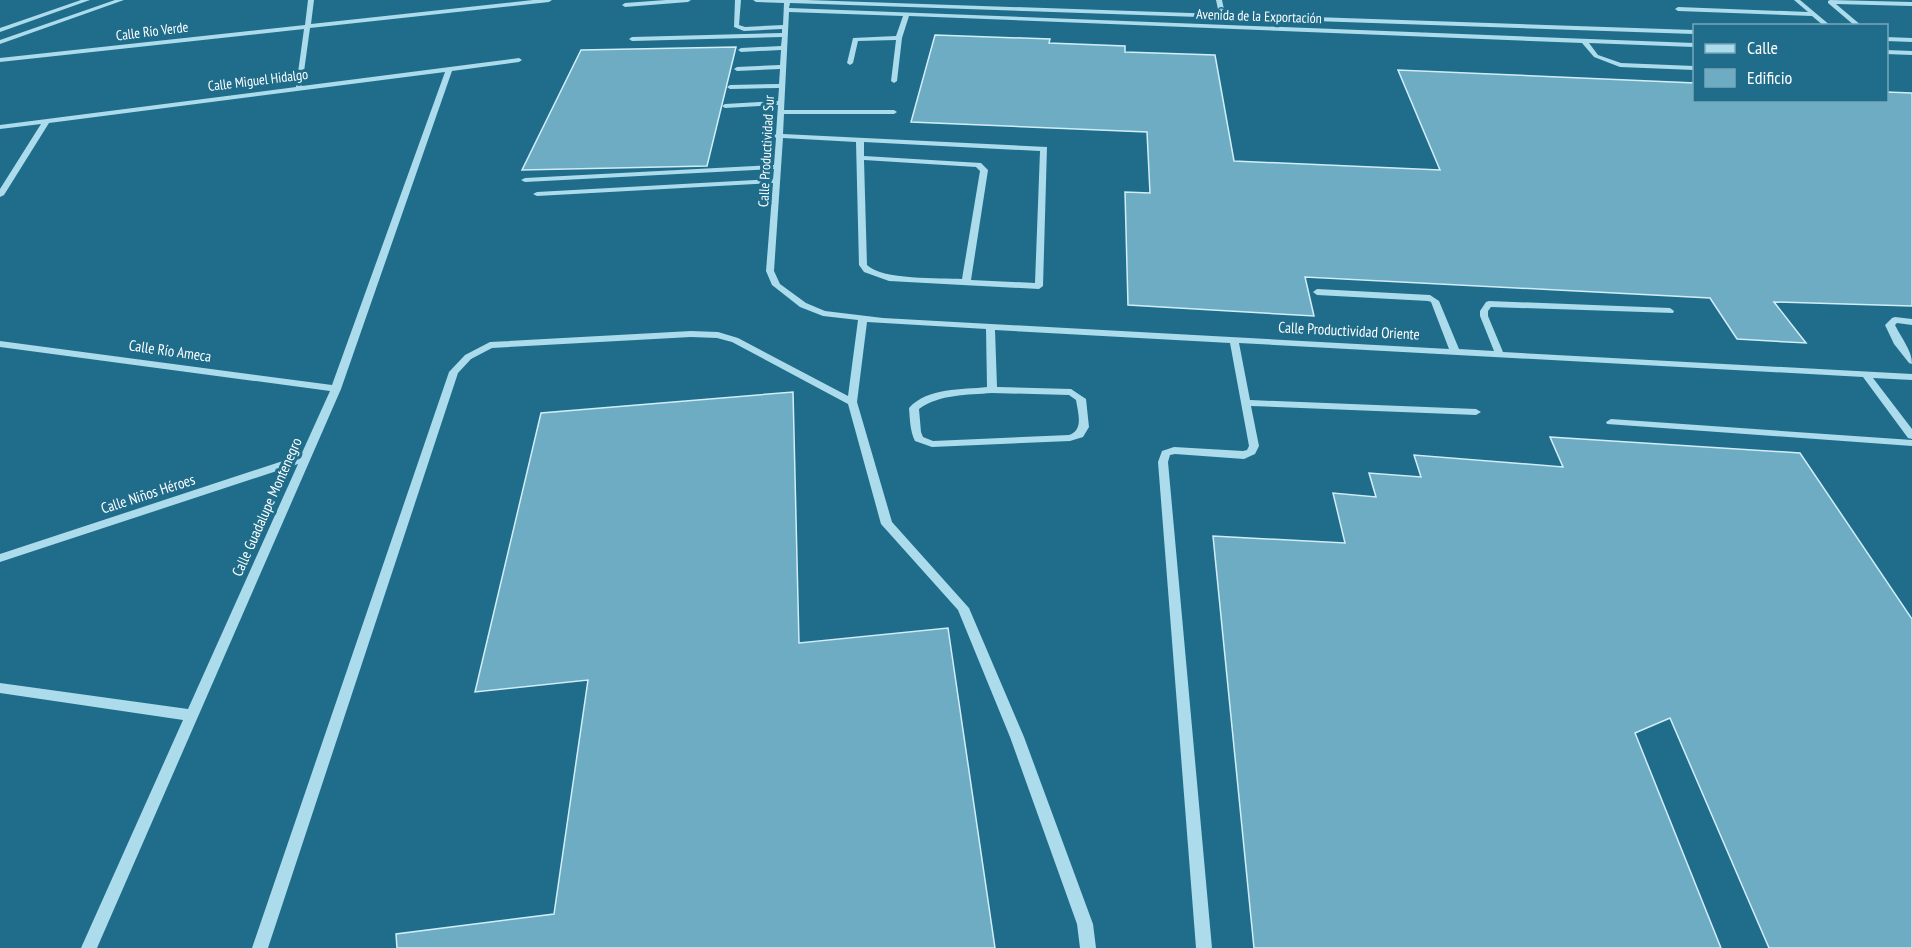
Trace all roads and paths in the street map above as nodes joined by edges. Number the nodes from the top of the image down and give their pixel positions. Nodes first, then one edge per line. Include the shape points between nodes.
1 (87, 0) edge
2 (121, 0) edge
3 (311, 0) edge
4 (549, 0) edge
5 (688, 0) edge
6 (738, 0) edge
7 (756, 0) edge
8 (787, 0) edge
9 (1219, 0) edge
10 (1797, 0) edge
11 (1829, 1) edge
12 (1912, 4) edge
13 (625, 5) dead end
14 (1678, 9) dead end
15 (786, 10) junction
16 (1815, 14) junction
17 (906, 15) junction
18 (1222, 15) junction
19 (1346, 19) junction
20 (1826, 24) edge
21 (1857, 24) edge
22 (308, 25) junction
23 (0, 30) edge
24 (785, 31) junction
25 (1352, 32) junction
26 (1693, 32) edge
27 (899, 38) junction
28 (632, 39) dead end
29 (1888, 39) edge
30 (1583, 40) junction
31 (1912, 40) edge
32 (0, 42) edge
33 (1693, 45) edge
34 (784, 48) junction
35 (741, 50) dead end
36 (1890, 52) edge
37 (1912, 53) edge
38 (0, 60) edge
39 (519, 60) dead end
40 (850, 63) dead end
41 (783, 67) junction
42 (1693, 68) edge
43 (449, 69) junction
44 (736, 69) dead end
45 (894, 81) dead end
46 (782, 86) junction
47 (298, 87) junction
48 (730, 87) dead end
49 (780, 103) junction
50 (725, 106) dead end
51 (780, 112) junction
52 (894, 112) dead end
53 (47, 120) junction
54 (0, 127) edge
55 (778, 136) junction
56 (860, 140) junction
57 (861, 158) junction
58 (778, 167) junction
59 (525, 180) dead end
60 (777, 180) junction
61 (537, 194) dead end
62 (0, 195) edge
63 (966, 282) junction
64 (1317, 292) dead end
65 (789, 297) joint
66 (1670, 311) dead end
67 (863, 318) junction
68 (1912, 322) edge
69 (990, 327) junction
70 (1234, 340) junction
71 (0, 344) edge
72 (1455, 352) junction
73 (1500, 355) junction
74 (1912, 361) edge
75 (1865, 374) junction
76 (1912, 377) edge
77 (336, 388) junction
78 (992, 390) junction
79 (852, 402) junction
80 (1246, 403) junction
81 (1476, 412) dead end
82 (1611, 422) dead end
83 (1912, 436) edge
84 (1912, 443) edge
85 (305, 458) junction
86 (0, 558) edge
87 (0, 688) edge
88 (190, 715) junction
89 (89, 948) edge
90 (260, 948) edge
91 (1088, 948) edge
92 (1204, 948) edge

1 - 23 street
2 - 32 street
3 - 22 street
4 - 22 street, Calle Río Verde
5 - 13 street
6 - 24 street via 736,26
7 - 8 street, Avenida de la Exportación
8 - 15 street, Calle Productividad Sur
8 - 18 street, Avenida de la Exportación
9 - 18 street
10 - 16 street
11 - 12 street
11 - 21 street
14 - 16 street
15 - 17 street, Avenida de la Exportación
15 - 24 street, Calle Productividad Sur
16 - 20 street
17 - 25 street, Avenida de la Exportación
17 - 27 street
18 - 19 street, Avenida de la Exportación
19 - 25 street
19 - 26 street, Avenida de la Exportación
22 - 38 street, Calle Río Verde
22 - 47 street
24 - 28 street
24 - 34 street, Calle Productividad Sur
25 - 30 street, Avenida de la Exportación
27 - 40 street via 855,39
27 - 45 street
29 - 31 street
30 - 33 street, Avenida de la Exportación
30 - 42 street via 1596,56 1620,65
34 - 35 street
34 - 41 street, Calle Productividad Sur
36 - 37 street
39 - 43 street, Calle Miguel Hidalgo
41 - 44 street
41 - 46 street, Calle Productividad Sur
43 - 47 street, Calle Miguel Hidalgo
43 - 77 street, Calle Guadalupe Montenegro
46 - 48 street
46 - 49 street, Calle Productividad Sur
47 - 53 street, Calle Miguel Hidalgo
49 - 50 street
49 - 51 street, Calle Productividad Sur
51 - 52 street
51 - 55 street, Calle Productividad Sur
53 - 54 street, Calle Miguel Hidalgo
53 - 62 street
55 - 56 street
55 - 58 street, Calle Productividad Sur
56 - 57 street
56 - 63 street via 1044,149 1039,286
57 - 63 street via 863,266 889,278
57 - 63 street via 983,167
58 - 59 street
58 - 60 street, Calle Productividad Sur
60 - 61 street
60 - 65 street, Calle Productividad Sur via 770,271 776,285
64 - 72 street via 1430,298 1435,301
65 - 67 street, Calle Productividad Oriente via 822,313
66 - 73 street via 1489,304 1484,316
67 - 69 street, Calle Productividad Oriente
67 - 79 street
68 - 74 street via 1895,320 1890,325
69 - 70 street, Calle Productividad Oriente
69 - 78 street
70 - 72 street, Calle Productividad Oriente
70 - 80 street
71 - 77 street, Calle Río Ameca
72 - 73 street, Calle Productividad Oriente
73 - 75 street, Calle Productividad Oriente
75 - 76 street, Calle Productividad Oriente
75 - 83 street
77 - 85 street, Calle Guadalupe Montenegro
78 - 78 street via 1071,392 1081,399 1084,427 1079,435 1070,438 932,444 919,439 914,408 923,400
79 - 90 street via 735,340 718,335 490,345 468,357 454,372
79 - 91 street via 887,524 963,608 1017,736 1085,924
80 - 81 street
80 - 92 street via 1254,446 1251,452 1244,455 1174,450 1167,453 1163,462
82 - 84 street
85 - 86 street, Calle Niños Héroes
85 - 88 street, Calle Guadalupe Montenegro
87 - 88 street
88 - 89 street, Calle Guadalupe Montenegro

